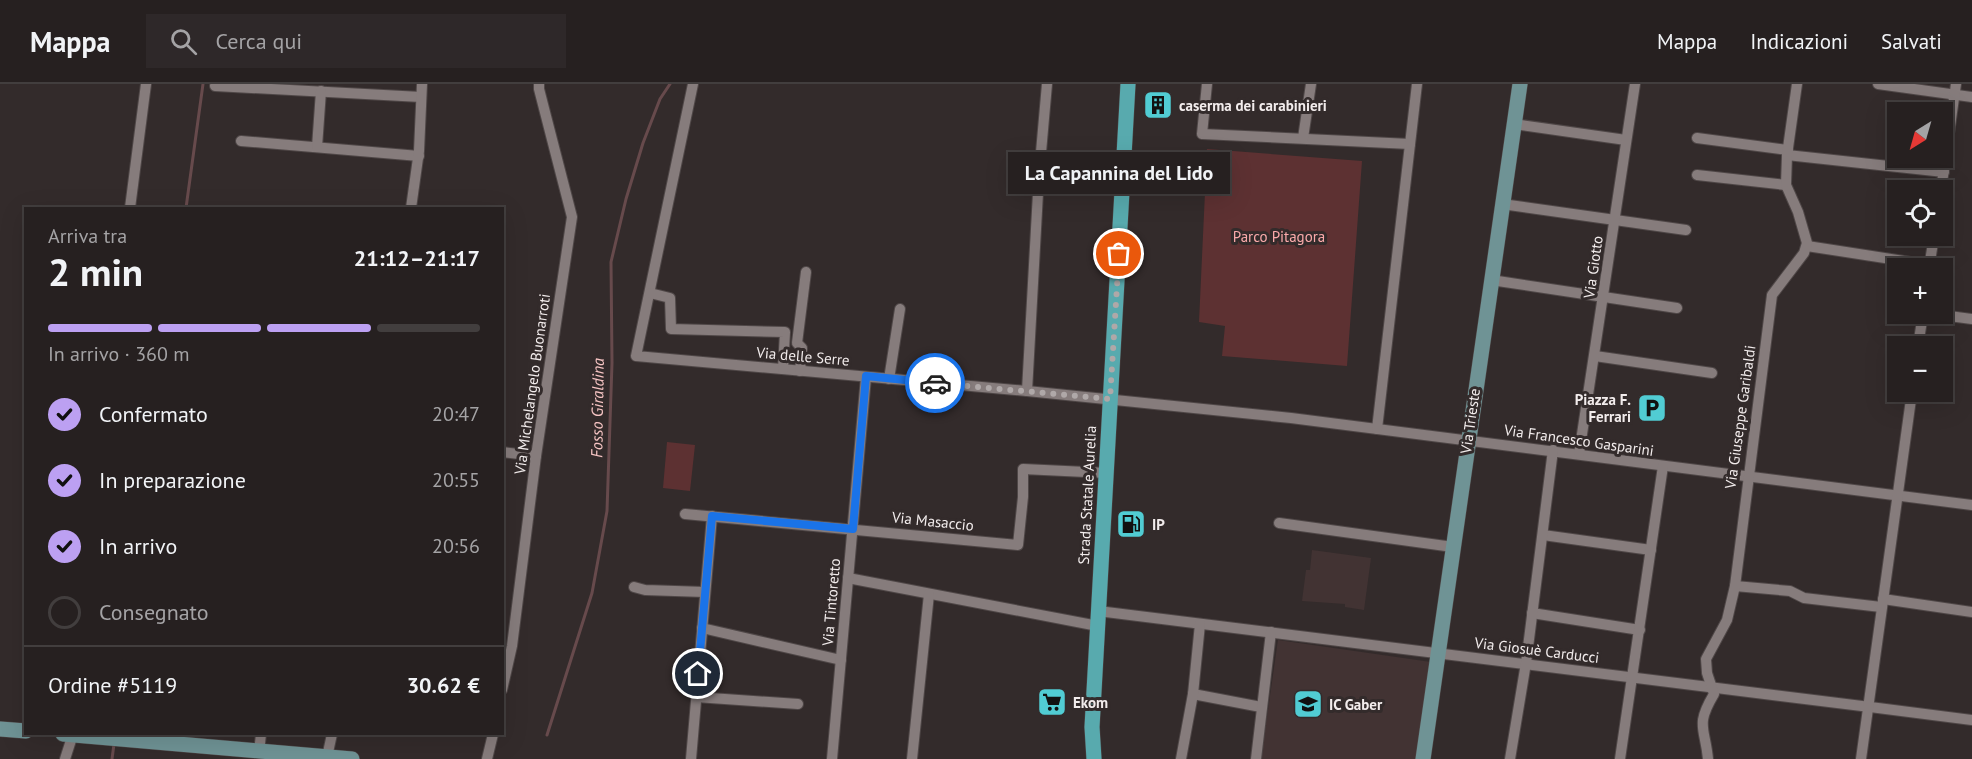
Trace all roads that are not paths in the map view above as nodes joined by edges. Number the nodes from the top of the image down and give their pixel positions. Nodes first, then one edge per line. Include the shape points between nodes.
1 (146, 84) edge
2 (422, 84) edge
3 (539, 84) edge
4 (693, 84) edge
5 (1047, 84) edge
6 (1128, 84) edge
7 (1207, 84) edge
8 (1311, 84) edge
9 (1417, 84) edge
10 (1520, 84) edge
11 (1635, 84) edge
12 (1797, 84) edge
13 (1878, 84) edge
14 (215, 86) dead end
15 (327, 89) edge
16 (1955, 89) edge
17 (421, 97) junction
18 (1972, 98) edge
19 (1514, 124) junction
20 (1303, 138) junction
21 (1697, 138) dead end
22 (1626, 140) junction
23 (241, 141) dead end
24 (1410, 144) junction
25 (317, 147) junction
26 (1788, 152) junction
27 (419, 156) junction
28 (1944, 172) junction
29 (1697, 175) dead end
30 (1943, 180) edge
31 (1786, 186) junction
32 (1502, 204) junction
33 (130, 207) edge
34 (411, 207) edge
35 (1616, 219) junction
36 (1686, 230) dead end
37 (1807, 246) junction
38 (1887, 260) edge
39 (806, 272) dead end
40 (1491, 280) junction
41 (650, 293) junction
42 (1604, 297) junction
43 (1677, 308) dead end
44 (900, 309) dead end
45 (1953, 316) edge
46 (1972, 319) edge
47 (1595, 356) junction
48 (783, 369) junction
49 (800, 371) junction
50 (1712, 374) dead end
51 (866, 376) junction
52 (889, 379) junction
53 (1026, 391) junction
54 (1110, 399) junction
55 (1911, 402) edge
56 (1377, 429) junction
57 (1467, 441) junction
58 (1553, 450) junction
59 (504, 452) edge
60 (1579, 454) junction
61 (536, 456) junction
62 (1663, 466) junction
63 (1107, 473) junction
64 (1747, 477) junction
65 (1897, 496) junction
66 (1972, 505) edge
67 (685, 514) dead end
68 (712, 516) junction
69 (1279, 523) dead end
70 (853, 529) junction
71 (1543, 535) junction
72 (1453, 547) junction
73 (1651, 550) junction
74 (848, 578) junction
75 (1735, 586) junction
76 (634, 587) dead end
77 (705, 592) junction
78 (929, 594) junction
79 (1882, 603) junction
80 (1972, 612) edge
81 (1532, 613) junction
82 (1098, 619) junction
83 (1200, 624) junction
84 (702, 628) junction
85 (1640, 630) junction
86 (1273, 632) junction
87 (1438, 654) junction
88 (841, 660) junction
89 (1526, 663) junction
90 (1633, 677) junction
91 (504, 685) edge
92 (1712, 687) junction
93 (1193, 694) junction
94 (696, 697) junction
95 (798, 704) dead end
96 (1261, 707) junction
97 (1868, 707) junction
98 (1972, 720) edge
99 (1092, 727) junction
100 (0, 729) edge
101 (24, 731) edge
102 (70, 735) edge
103 (78, 735) edge
104 (261, 735) edge
105 (332, 735) edge
106 (493, 735) edge
107 (197, 740) edge
108 (260, 752) junction
109 (327, 758) edge
110 (65, 759) edge
111 (352, 759) edge
112 (487, 759) edge
113 (691, 759) edge
114 (832, 759) edge
115 (912, 759) edge
116 (1085, 759) edge
117 (1094, 759) edge
118 (1181, 759) edge
119 (1256, 759) edge
120 (1423, 759) edge
121 (1510, 759) edge
122 (1620, 759) edge
123 (1708, 759) edge
124 (1861, 759) edge

1 - 33 street
2 - 17 street
3 - 61 street, Via Michelangelo Buonarroti via 572,218
4 - 41 street
5 - 53 street
6 - 54 main road, Strada Statale Aurelia
7 - 20 street via 1202,134
8 - 20 street
9 - 24 street
10 - 19 street, Via Trieste
11 - 22 street, Via Giotto
12 - 26 street
13 - 16 street
14 - 15 street
15 - 17 street
15 - 25 street
16 - 18 street
16 - 28 street
17 - 27 street
19 - 22 street
19 - 32 street, Via Trieste
20 - 24 street
21 - 26 street
22 - 35 street, Via Giotto
23 - 25 street
24 - 56 street
25 - 27 street
26 - 28 street
26 - 31 street
27 - 34 street
28 - 30 street
29 - 31 street
31 - 37 street
32 - 35 street
32 - 40 street, Via Trieste
35 - 36 street
35 - 42 street, Via Giotto
37 - 38 street
37 - 64 street, Via Giuseppe Garibaldi via 1772,295
39 - 49 street via 797,344 802,348
40 - 42 street
40 - 57 street, Via Trieste
41 - 48 street via 670,298 671,329 785,332
41 - 48 street, Via delle Serre via 636,356
42 - 43 street
42 - 47 street, Via Giotto
44 - 52 street
45 - 46 street
47 - 50 street
47 - 60 street, Via Giotto
48 - 49 street, Via delle Serre
49 - 51 street, Via delle Serre
51 - 52 street, Via delle Serre
51 - 70 street, Via Tintoretto
52 - 53 street, Via delle Serre
53 - 54 street, Via delle Serre
54 - 56 street, Via Francesco Gasparini
54 - 63 main road, Strada Statale Aurelia
55 - 65 street
56 - 57 street, Via Francesco Gasparini
57 - 58 street, Via Francesco Gasparini
57 - 72 street, Via Trieste
58 - 60 street, Via Francesco Gasparini
58 - 71 street
59 - 61 street
60 - 62 street, Via Francesco Gasparini
61 - 91 street, Via Michelangelo Buonarroti
62 - 64 street, Via Francesco Gasparini
62 - 73 street
63 - 70 street, Via Masaccio via 1023,469 1018,545
63 - 82 main road, Strada Statale Aurelia
64 - 65 street, Via Francesco Gasparini
64 - 75 street, Via Giuseppe Garibaldi
65 - 66 street, Via Francesco Gasparini
65 - 79 street
67 - 68 street, Via Masaccio
68 - 70 street, Via Masaccio
68 - 77 street
69 - 72 street
70 - 74 street, Via Tintoretto
71 - 73 street
71 - 81 street
72 - 87 street, Via Trieste
73 - 85 street
74 - 78 street, Via Giosuè Carducci
74 - 88 street, Via Tintoretto
75 - 79 street via 1790,591 1804,598
75 - 92 street, Via Giuseppe Garibaldi via 1727,620 1706,659
76 - 77 street
77 - 84 street
78 - 82 street, Via Giosuè Carducci
78 - 115 street
79 - 80 street
79 - 97 street
81 - 85 street
81 - 89 street
82 - 83 street, Via Giosuè Carducci
82 - 99 main road, Strada Statale Aurelia
83 - 86 street, Via Giosuè Carducci
83 - 93 street
84 - 88 street
84 - 94 street
85 - 90 street
86 - 87 street, Via Giosuè Carducci
86 - 96 street
87 - 89 street, Via Giosuè Carducci
87 - 120 street, Via Trieste
88 - 114 street, Via Tintoretto
89 - 90 street, Via Giosuè Carducci
89 - 121 street
90 - 92 street, Via Giosuè Carducci
90 - 122 street
92 - 97 street, Via Giosuè Carducci
92 - 123 street, Via Giuseppe Garibaldi via 1714,694 1704,711 1702,726
93 - 96 street
93 - 118 street
94 - 95 street
94 - 113 street
96 - 119 street
97 - 98 street, Via Giosuè Carducci
97 - 124 street
99 - 116 main road, Strada Statale Aurelia
99 - 117 main road, Strada Statale Aurelia
100 - 101 street
102 - 110 street
103 - 107 street via 120,740
104 - 108 street
105 - 109 street
106 - 112 street
107 - 108 street
108 - 109 street
109 - 111 street

